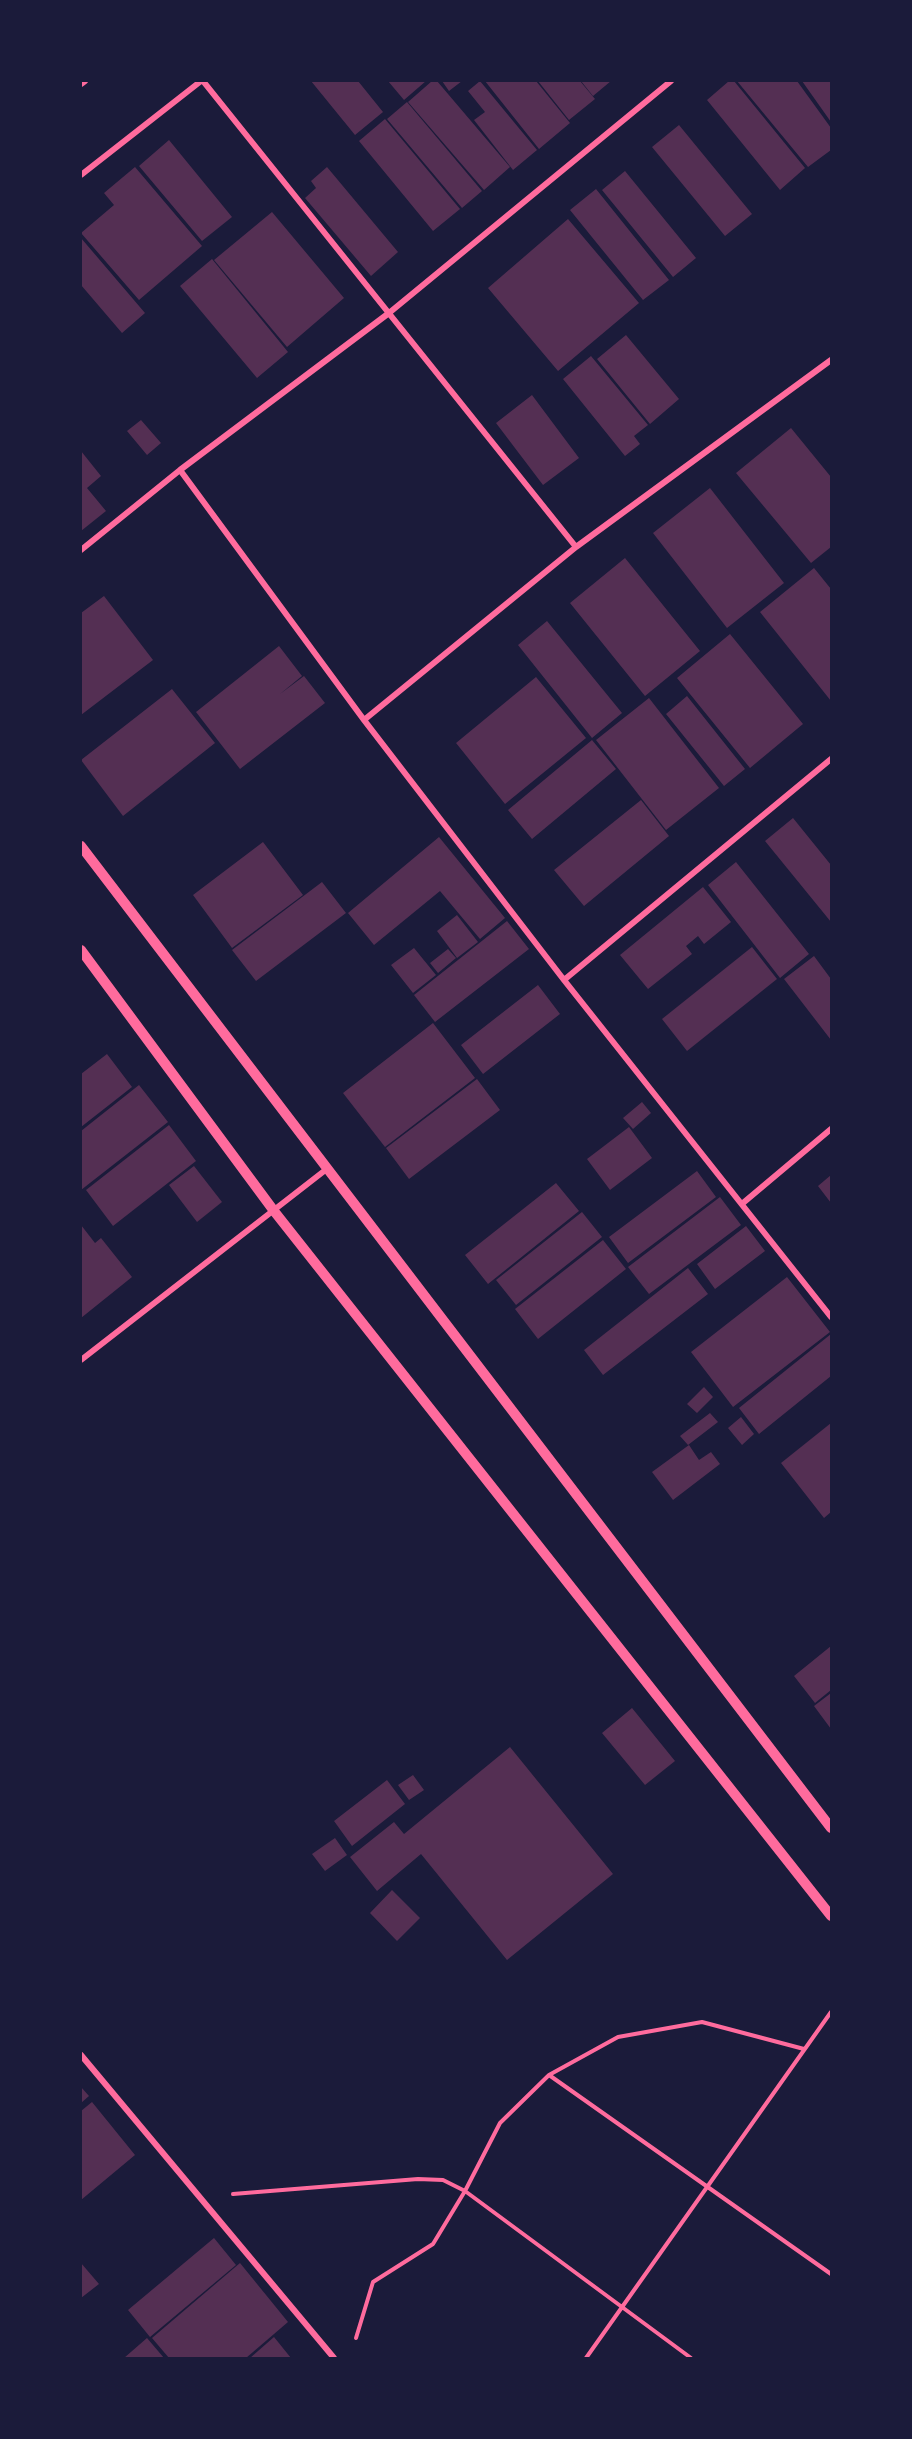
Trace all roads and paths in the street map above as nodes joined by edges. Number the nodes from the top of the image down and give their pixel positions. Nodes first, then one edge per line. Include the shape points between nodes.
1 (85, 81) edge
2 (202, 81) edge
3 (671, 81) edge
4 (81, 84) edge
5 (81, 175) edge
6 (389, 313) junction
7 (831, 360) edge
8 (180, 470) junction
9 (576, 547) junction
10 (81, 550) edge
11 (364, 720) junction
12 (831, 759) edge
13 (81, 846) edge
14 (81, 950) edge
15 (564, 980) junction
16 (831, 1130) edge
17 (328, 1168) junction
18 (743, 1203) junction
19 (274, 1211) junction
20 (831, 1317) edge
21 (81, 1360) edge
22 (831, 1828) edge
23 (831, 1916) edge
24 (831, 2012) edge
25 (804, 2049) junction
26 (81, 2055) edge
27 (549, 2075) junction
28 (708, 2186) junction
29 (465, 2191) junction
30 (233, 2194) dead end
31 (831, 2274) edge
32 (622, 2308) junction
33 (356, 2338) dead end
34 (334, 2358) edge
35 (586, 2358) edge
36 (691, 2358) edge

1 - 4 street
2 - 5 street
2 - 6 street
3 - 6 street
6 - 8 street
6 - 9 street
7 - 9 street
8 - 10 street
8 - 11 street
9 - 11 street
11 - 15 street
12 - 15 street
13 - 17 street
14 - 19 street
15 - 18 street
16 - 18 street
17 - 19 street
17 - 22 street
18 - 20 street
19 - 21 street
19 - 23 street
24 - 25 path
25 - 27 path via 702,2022 618,2037
25 - 28 path
26 - 34 street
27 - 28 path
27 - 29 path via 500,2123
28 - 31 path
28 - 32 path
29 - 30 path via 444,2180 418,2179
29 - 32 path
29 - 33 path via 432,2244 374,2282
32 - 35 path
32 - 36 path

